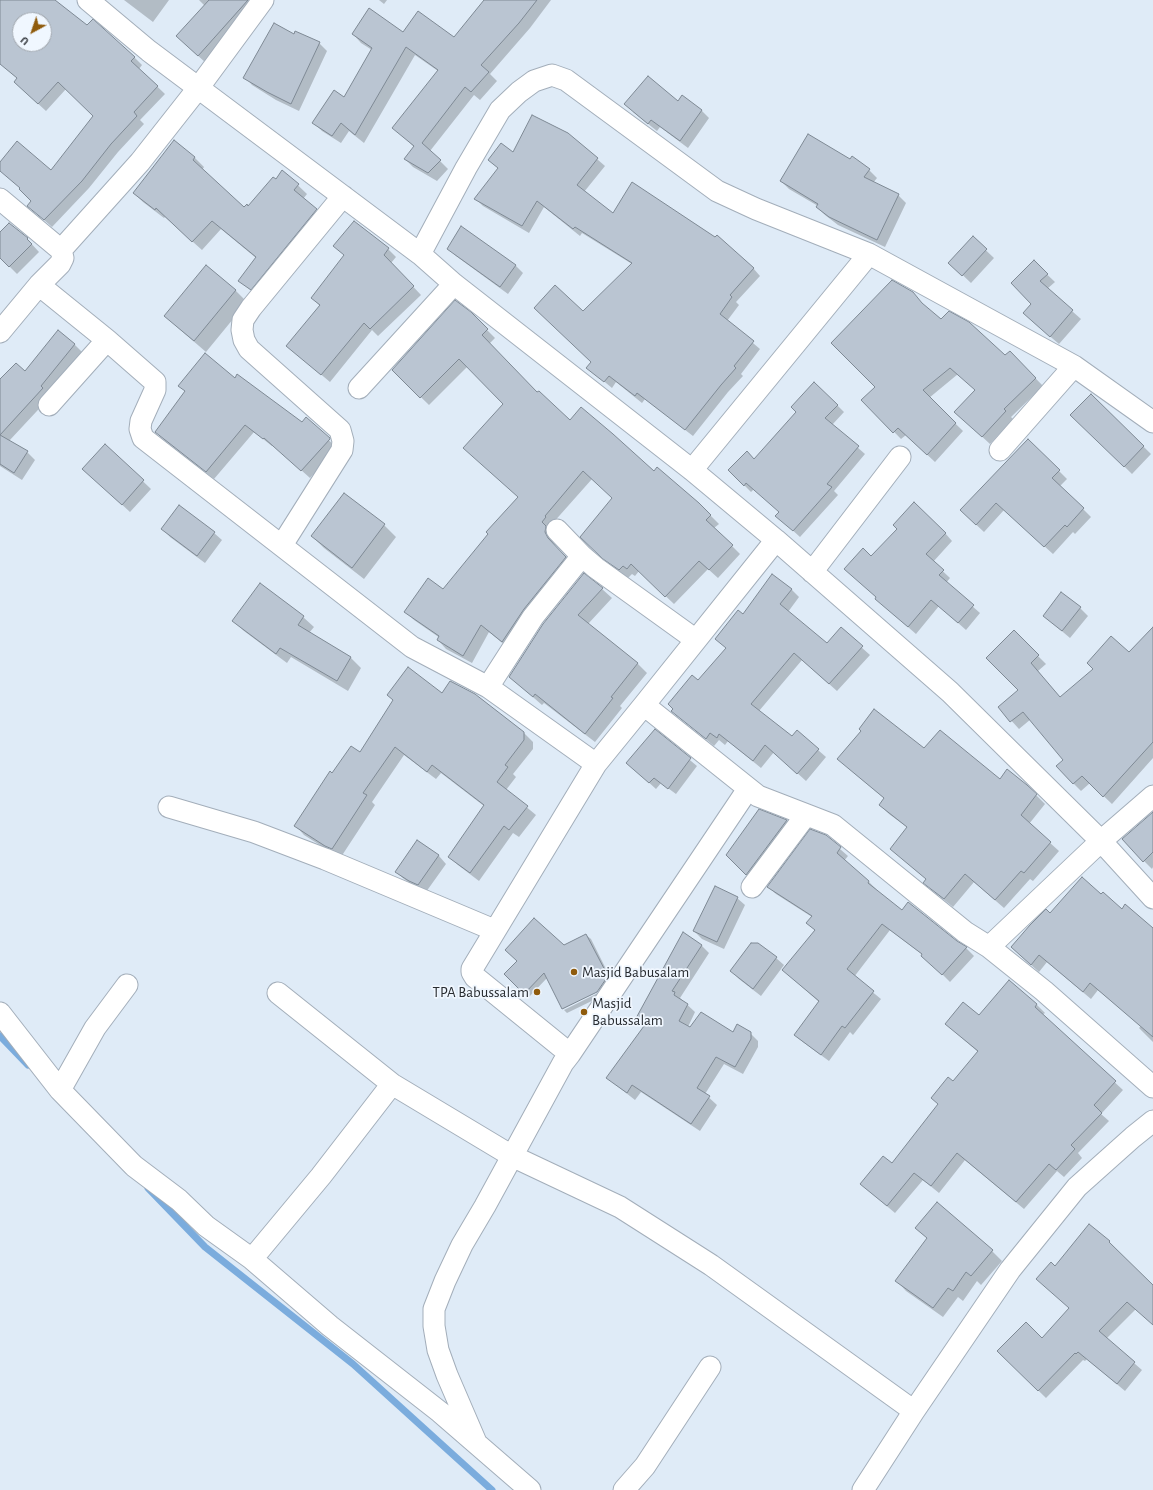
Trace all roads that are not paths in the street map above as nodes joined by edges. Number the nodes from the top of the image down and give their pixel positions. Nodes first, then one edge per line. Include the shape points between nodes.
1 (88, 0) edge
2 (263, 0) edge
3 (199, 87) junction
4 (342, 196) junction
5 (0, 199) edge
6 (61, 250) junction
7 (420, 254) junction
8 (869, 254) junction
9 (454, 284) junction
10 (39, 285) junction
11 (0, 332) edge
12 (107, 340) junction
13 (1074, 366) junction
14 (359, 388) dead end
15 (49, 405) dead end
16 (1153, 422) edge
17 (1000, 450) dead end
18 (900, 457) dead end
19 (692, 470) junction
20 (557, 530) dead end
21 (776, 540) junction
22 (282, 545) junction
23 (582, 556) junction
24 (812, 572) junction
25 (696, 640) junction
26 (488, 687) junction
27 (644, 705) junction
28 (596, 764) junction
29 (753, 793) junction
30 (1153, 796) edge
31 (169, 807) dead end
32 (806, 815) junction
33 (1101, 842) junction
34 (752, 887) dead end
35 (1153, 898) edge
36 (494, 930) junction
37 (989, 947) junction
38 (128, 985) dead end
39 (278, 993) dead end
40 (0, 1014) edge
41 (570, 1054) junction
42 (392, 1084) junction
43 (1153, 1087) edge
44 (60, 1090) junction
45 (1153, 1121) edge
46 (512, 1156) junction
47 (252, 1258) junction
48 (710, 1367) dead end
49 (914, 1411) junction
50 (475, 1440) junction
51 (530, 1490) edge
52 (624, 1490) edge
53 (863, 1490) edge

1 - 3 street via 149,51
2 - 3 street
3 - 4 street
3 - 6 street via 140,162
4 - 7 street
4 - 22 street via 243,320 244,340 249,349 340,430 343,440 342,450
5 - 6 street
6 - 10 street via 63,258 60,264
7 - 8 street via 500,110 534,81 552,76 566,80 717,191
7 - 9 street
8 - 13 street
8 - 19 street
9 - 14 street
9 - 19 street
10 - 11 street
10 - 12 street
12 - 15 street
12 - 22 street via 155,382 155,390 141,421 143,438
13 - 16 street
13 - 17 street
18 - 24 street
19 - 21 street
20 - 23 street
21 - 24 street
21 - 25 street
22 - 26 street via 412,647
23 - 25 street
23 - 26 street via 533,617
24 - 33 street via 950,692
25 - 27 street
26 - 28 street
27 - 28 street
27 - 29 street
28 - 36 street
29 - 32 street
29 - 41 street via 659,933 597,1039 585,1031
30 - 33 street
31 - 36 street via 254,832
32 - 34 street
32 - 37 street via 833,825 965,932
33 - 35 street
33 - 37 street
36 - 41 street via 472,969 475,977
37 - 43 street via 1044,991
38 - 44 street via 95,1028
39 - 42 street
40 - 44 street
41 - 46 street
42 - 46 street
42 - 47 street via 321,1176
44 - 47 street via 134,1166 179,1200 206,1226
45 - 49 street via 1077,1187 1010,1270
46 - 49 street via 620,1206 717,1269
46 - 50 street via 462,1245 434,1309 438,1350
47 - 50 street via 330,1326
48 - 52 street via 646,1466
49 - 53 street
50 - 51 street

